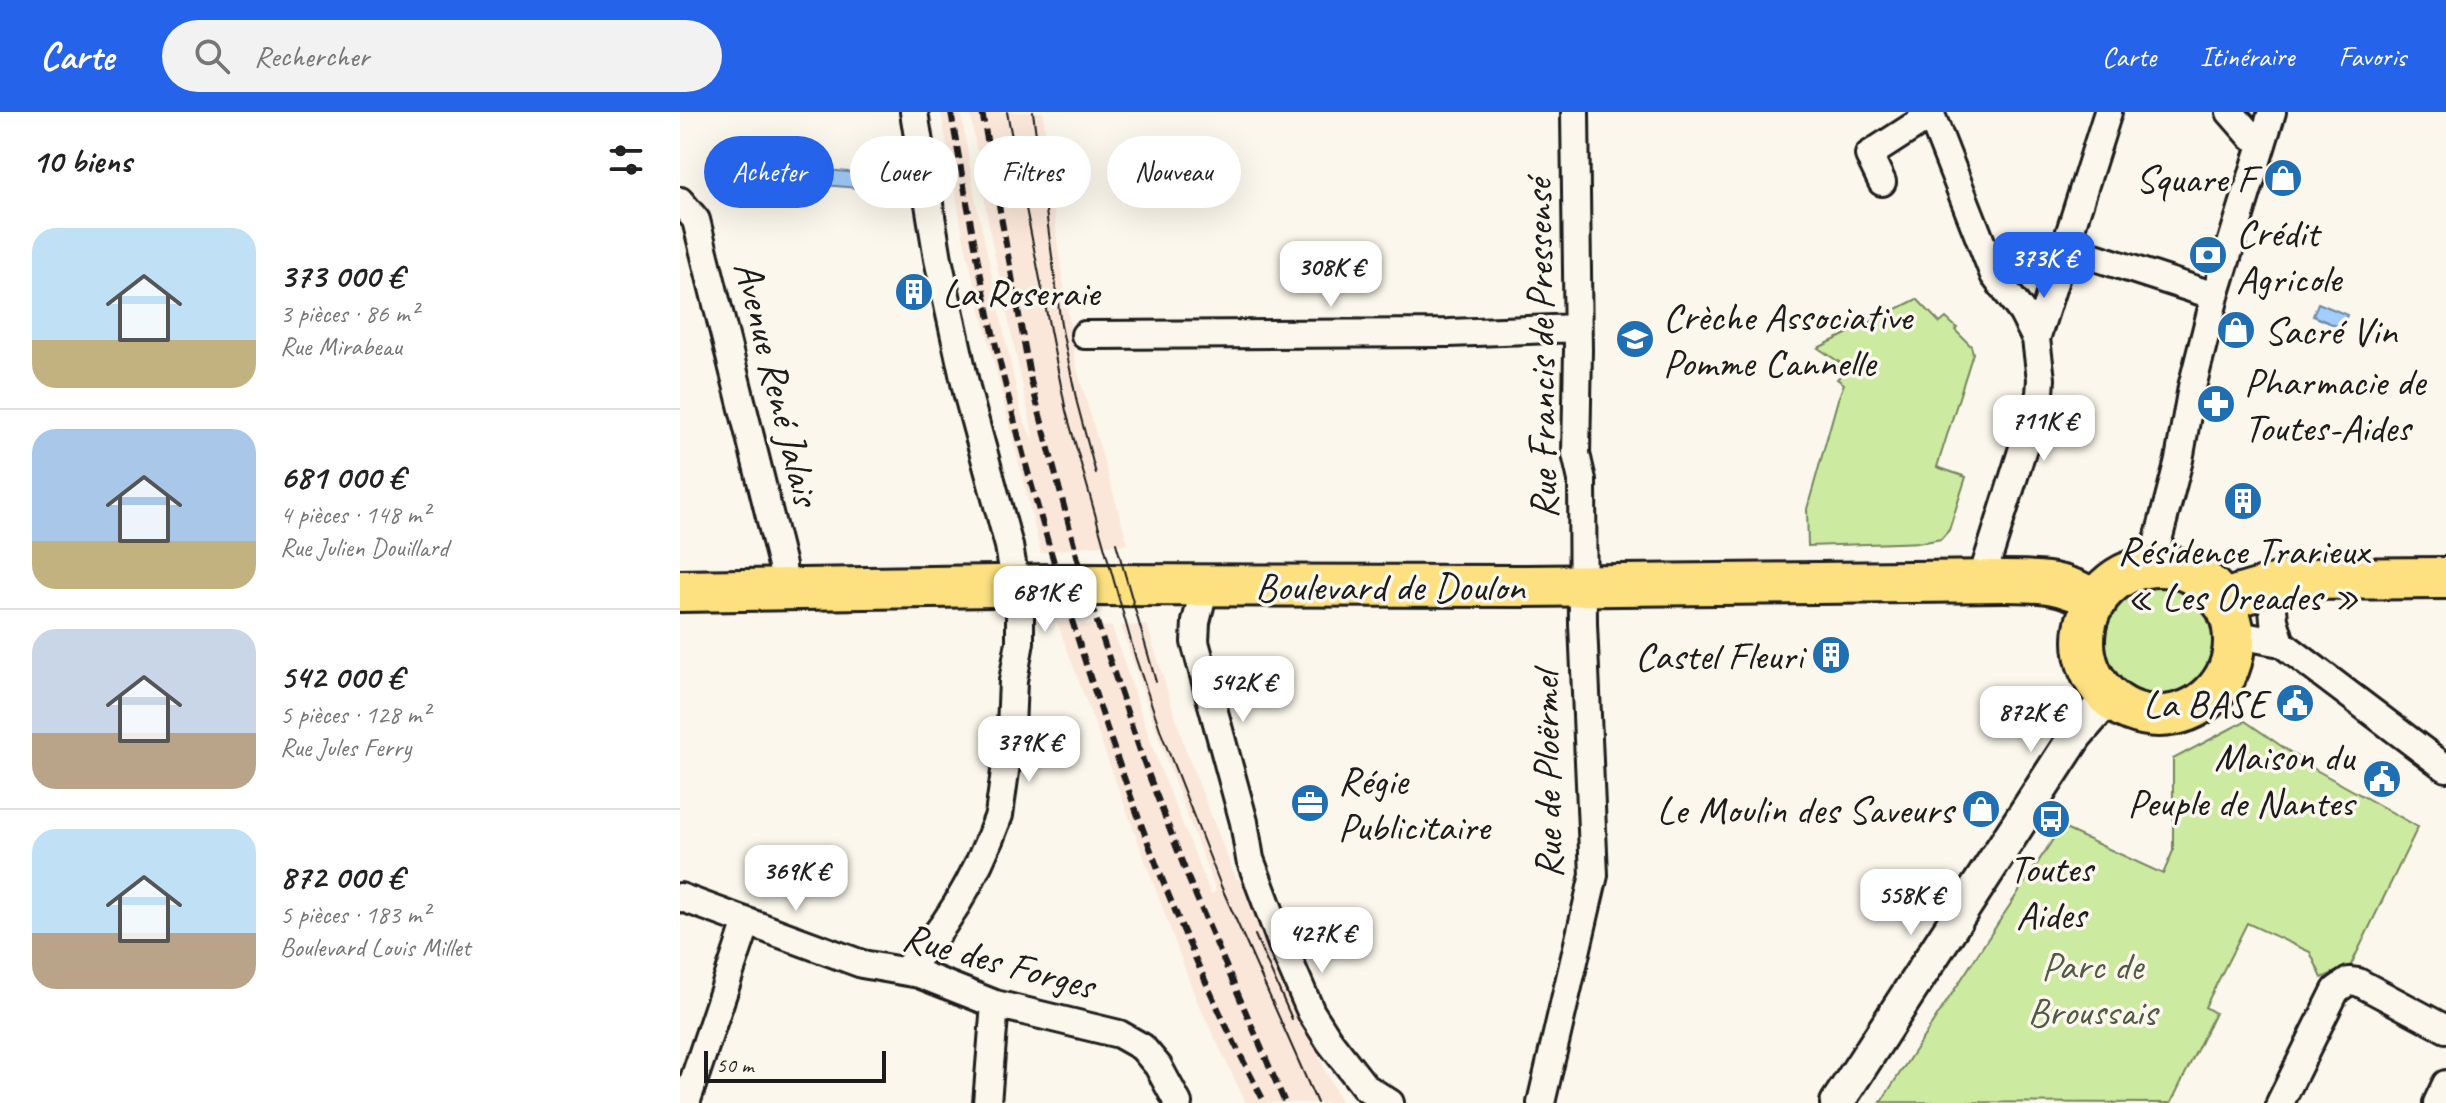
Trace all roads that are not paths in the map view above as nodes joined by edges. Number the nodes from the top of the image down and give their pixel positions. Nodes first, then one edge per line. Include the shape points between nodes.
1 (914, 112) edge
2 (1575, 112) edge
3 (2108, 112) edge
4 (2230, 112) edge
5 (2272, 112) edge
6 (1931, 113) edge
7 (2251, 136) dead end
8 (1882, 182) dead end
9 (680, 201) edge
10 (2064, 247) junction
11 (2215, 296) junction
12 (1577, 328) junction
13 (1085, 335) dead end
14 (2036, 339) junction
15 (2154, 567) junction
16 (2446, 578) edge
17 (1981, 581) junction
18 (1584, 585) junction
19 (1205, 586) junction
20 (2271, 586) junction
21 (1016, 587) junction
22 (783, 590) junction
23 (680, 591) edge
24 (2096, 602) junction
25 (2228, 621) junction
26 (2281, 643) junction
27 (2109, 697) junction
28 (2446, 768) edge
29 (680, 897) edge
30 (747, 922) junction
31 (904, 971) junction
32 (995, 1004) junction
33 (2446, 1029) edge
34 (2446, 1084) edge
35 (686, 1103) edge
36 (987, 1103) edge
37 (1178, 1103) edge
38 (1390, 1103) edge
39 (1541, 1103) edge
40 (1837, 1103) edge
41 (2280, 1103) edge
42 (2437, 1103) edge

1 - 21 street via 938,259
2 - 12 street, Rue Francis de Pressensé
3 - 10 street
4 - 7 street
5 - 11 street
6 - 8 street via 1869,155
6 - 14 street via 1994,275
9 - 22 street, Avenue René Jalais via 696,220 782,565
10 - 11 street
10 - 14 street
11 - 15 street
12 - 13 street
12 - 18 street, Rue Francis de Pressensé via 1576,454 1582,480
14 - 17 street via 2040,394
15 - 24 main road via 2115,581
15 - 25 main road via 2189,573 2208,585
16 - 20 main road via 2295,579
17 - 18 main road, Boulevard de Doulon
17 - 24 main road, Boulevard de Doulon via 2053,582
18 - 19 main road, Boulevard de Doulon
18 - 39 street, Rue de Ploërmel via 1594,875
19 - 21 main road, Boulevard de Doulon
19 - 38 street via 1195,642 1250,859 1311,1012 1353,1074
20 - 25 main road
20 - 26 street
21 - 22 main road, Boulevard de Doulon
21 - 31 street via 1020,642 999,815 940,932
22 - 23 main road, Boulevard de Doulon
24 - 27 main road via 2086,626 2085,652 2093,676
25 - 26 street via 2249,637
25 - 27 main road via 2233,654 2223,680 2192,708 2168,715 2142,714
26 - 28 street
27 - 40 street via 2076,735
29 - 30 street, Rue des Forges
30 - 31 street, Rue des Forges via 862,964
30 - 35 street
31 - 32 street, Rue des Forges
32 - 36 street
32 - 37 street, Rue des Forges via 1119,1034 1142,1047
33 - 41 street via 2349,981 2336,990
34 - 42 street

